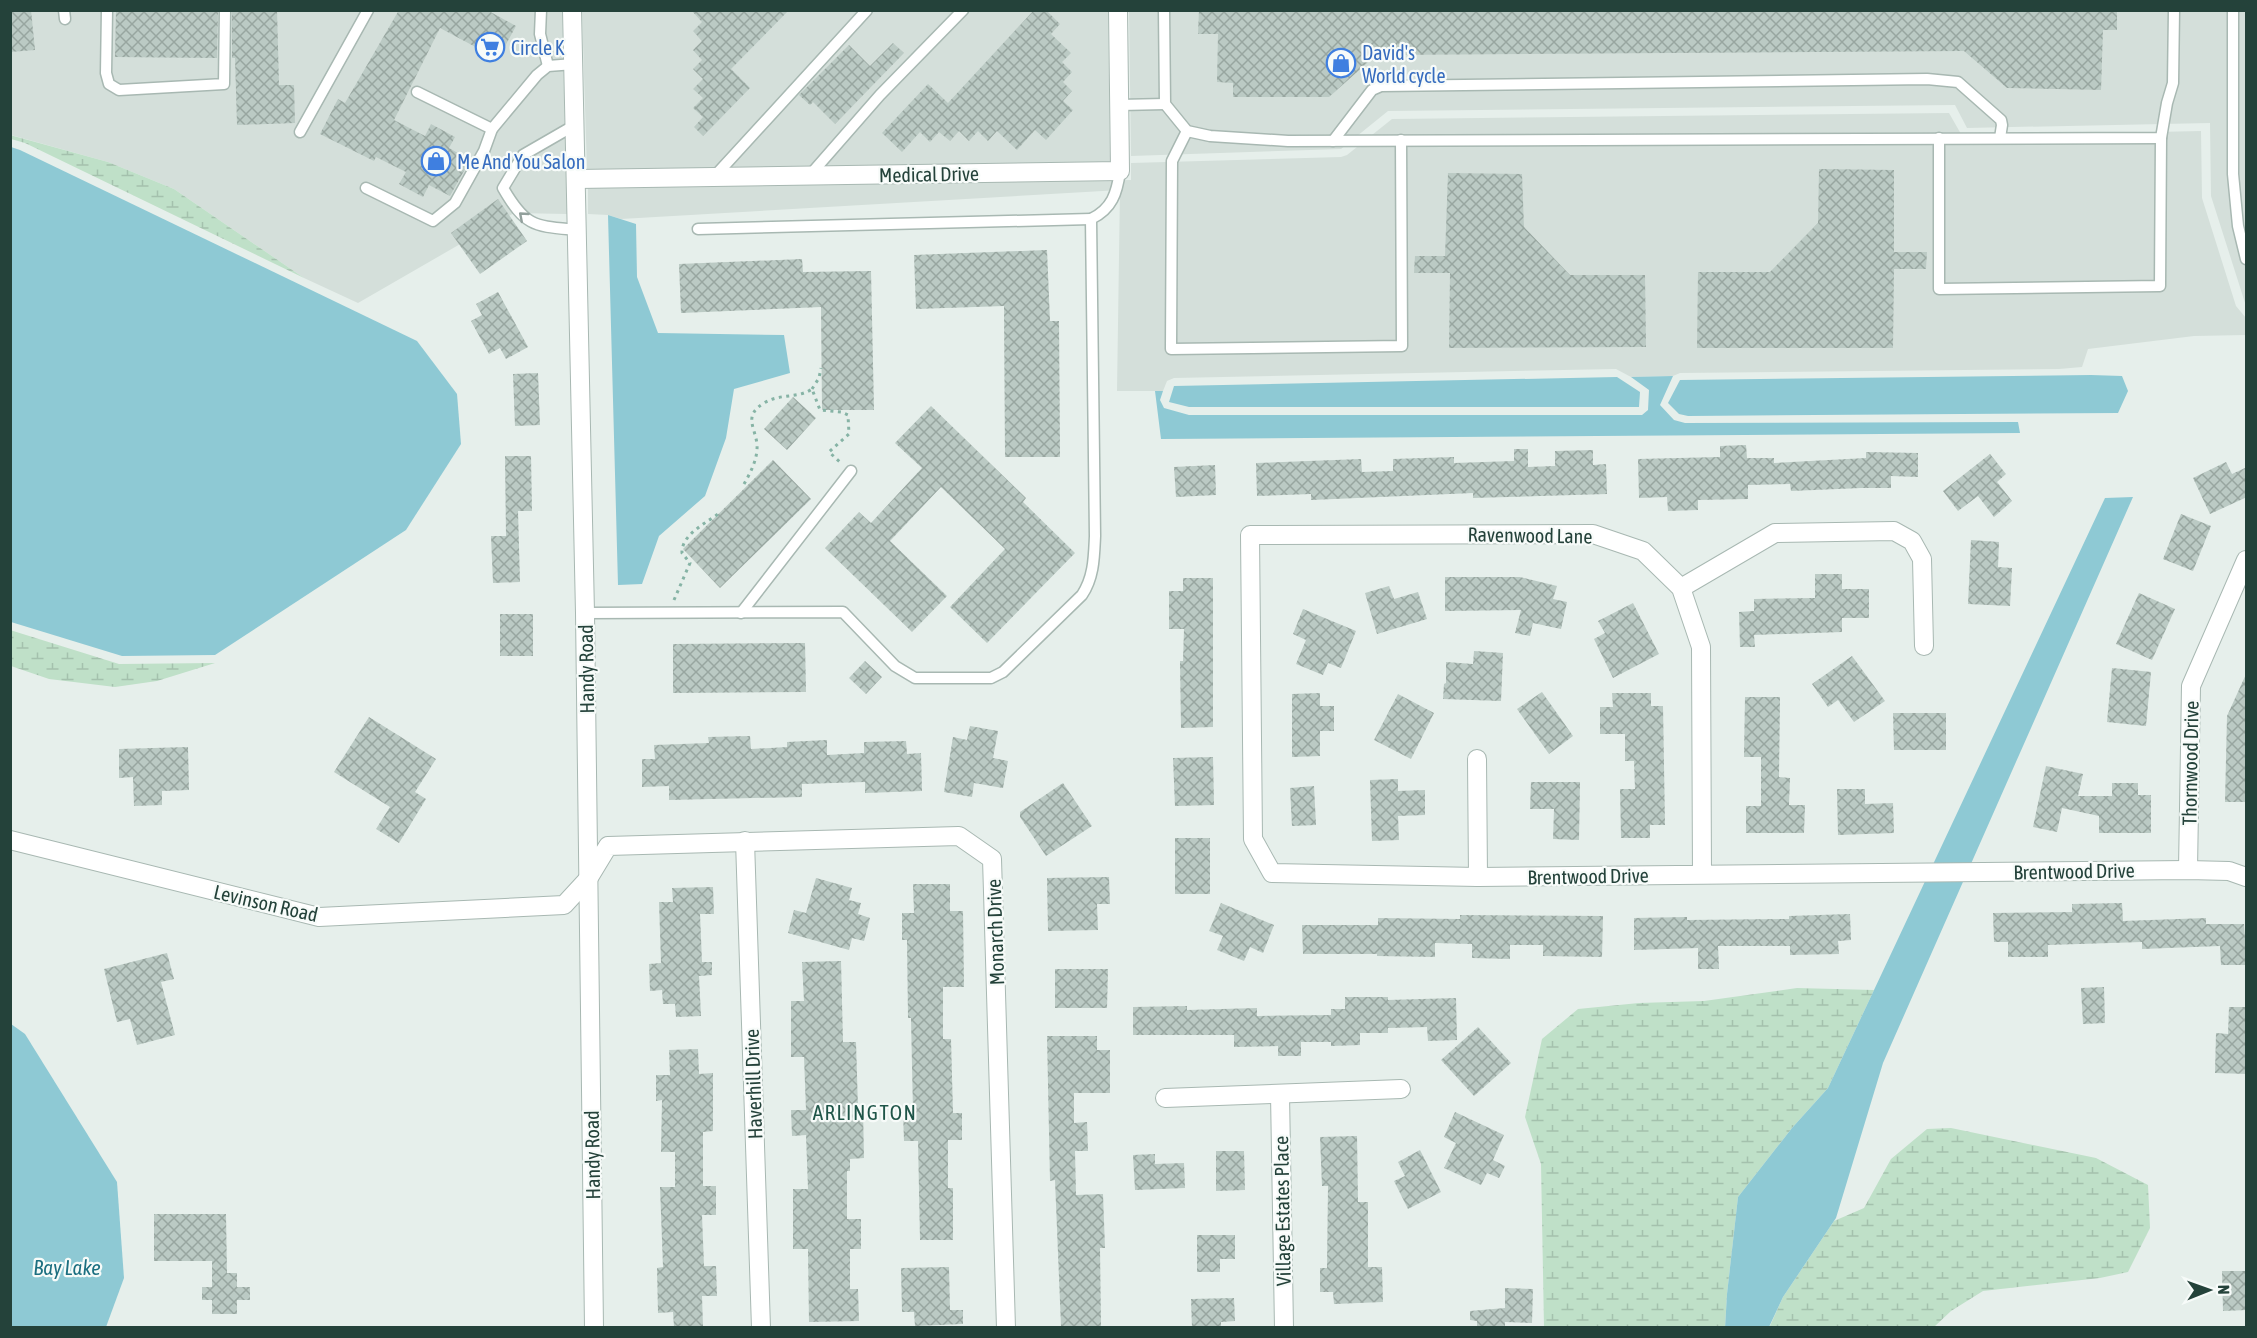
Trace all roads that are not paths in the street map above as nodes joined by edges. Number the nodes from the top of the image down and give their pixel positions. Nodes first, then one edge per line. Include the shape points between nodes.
1 (107, 10) edge
2 (225, 10) edge
3 (368, 10) edge
4 (541, 10) edge
5 (572, 10) edge
6 (867, 10) edge
7 (963, 10) edge
8 (1118, 10) edge
9 (1164, 10) edge
10 (2174, 10) edge
11 (2234, 10) edge
12 (574, 64) junction
13 (548, 66) junction
14 (417, 92) dead end
15 (1165, 104) junction
16 (1120, 105) junction
17 (575, 125) junction
18 (492, 129) junction
19 (1187, 131) junction
20 (300, 132) dead end
21 (1939, 138) junction
22 (2000, 138) junction
23 (2161, 138) junction
24 (1401, 140) junction
25 (1333, 141) junction
26 (1120, 171) junction
27 (810, 176) junction
28 (713, 177) junction
29 (577, 179) junction
30 (366, 188) dead end
31 (1091, 219) junction
32 (698, 229) dead end
33 (578, 230) junction
34 (2247, 259) edge
35 (851, 471) road end
36 (1250, 535) joint
37 (2247, 560) edge
38 (1681, 588) junction
39 (585, 613) junction
40 (741, 613) junction
41 (1924, 646) dead end
42 (1477, 759) dead end
43 (10, 840) edge
44 (745, 841) junction
45 (2188, 870) junction
46 (1702, 875) junction
47 (2247, 877) edge
48 (1478, 878) junction
49 (588, 879) junction
50 (1401, 1089) dead end
51 (1280, 1094) junction
52 (1165, 1098) dead end
53 (594, 1328) edge
54 (760, 1328) edge
55 (1006, 1328) edge
56 (1284, 1328) edge

1 - 2 lane via 106,73 109,84 119,90 224,84
3 - 20 lane
4 - 13 lane via 540,34
5 - 12 street, Handy Road
6 - 28 lane
7 - 27 lane via 880,95
8 - 16 street
9 - 15 lane
10 - 23 lane via 2173,83
11 - 34 lane via 2233,174 2238,226
12 - 13 lane
12 - 17 street, Handy Road
13 - 18 lane
14 - 18 lane
15 - 16 lane
15 - 19 lane
16 - 26 street
17 - 29 street, Handy Road
33 -> 17 lane via 532,223 515,209 503,188 523,155
18 - 30 lane via 454,203 433,221
19 - 24 lane via 1172,161 1171,349 1402,346
19 - 25 lane via 1210,136
21 - 22 lane
21 - 23 lane via 1939,289 2160,286
21 - 24 lane
22 - 23 lane
22 - 25 lane via 2001,120 1958,82 1927,79 1381,86 1372,90
24 - 25 lane
26 - 27 street, Medical Drive
26 - 31 lane via 1109,207
27 - 28 street, Medical Drive
28 - 29 street, Medical Drive
29 - 33 street, Handy Road
31 - 32 lane
31 - 40 lane via 1095,536 1094,567 1082,595 1017,660 991,678 915,678 895,666 843,612
33 - 39 street, Handy Road
35 - 40 lane
36 - 38 street, Ravenwood Lane via 1593,534 1643,551
36 - 48 street, Brentwood Drive via 1253,839 1272,873
37 - 45 street, Thornwood Drive via 2191,686
38 - 41 street via 1776,533 1894,531 1912,541 1922,559
38 - 46 street, Ravenwood Lane via 1701,647
39 - 40 lane
39 - 49 street, Handy Road
42 - 48 street
43 - 49 street, Levinson Road via 319,917 564,905
44 - 49 street, Monarch Drive via 609,846
44 - 54 street, Haverhill Drive
44 - 55 street, Monarch Drive via 959,836 992,859
45 - 46 street, Brentwood Drive
45 - 47 street, Brentwood Drive via 2229,871
46 - 48 street, Brentwood Drive
49 - 53 street, Handy Road
50 - 51 street
51 - 52 street
51 - 56 street, Village Estates Place

